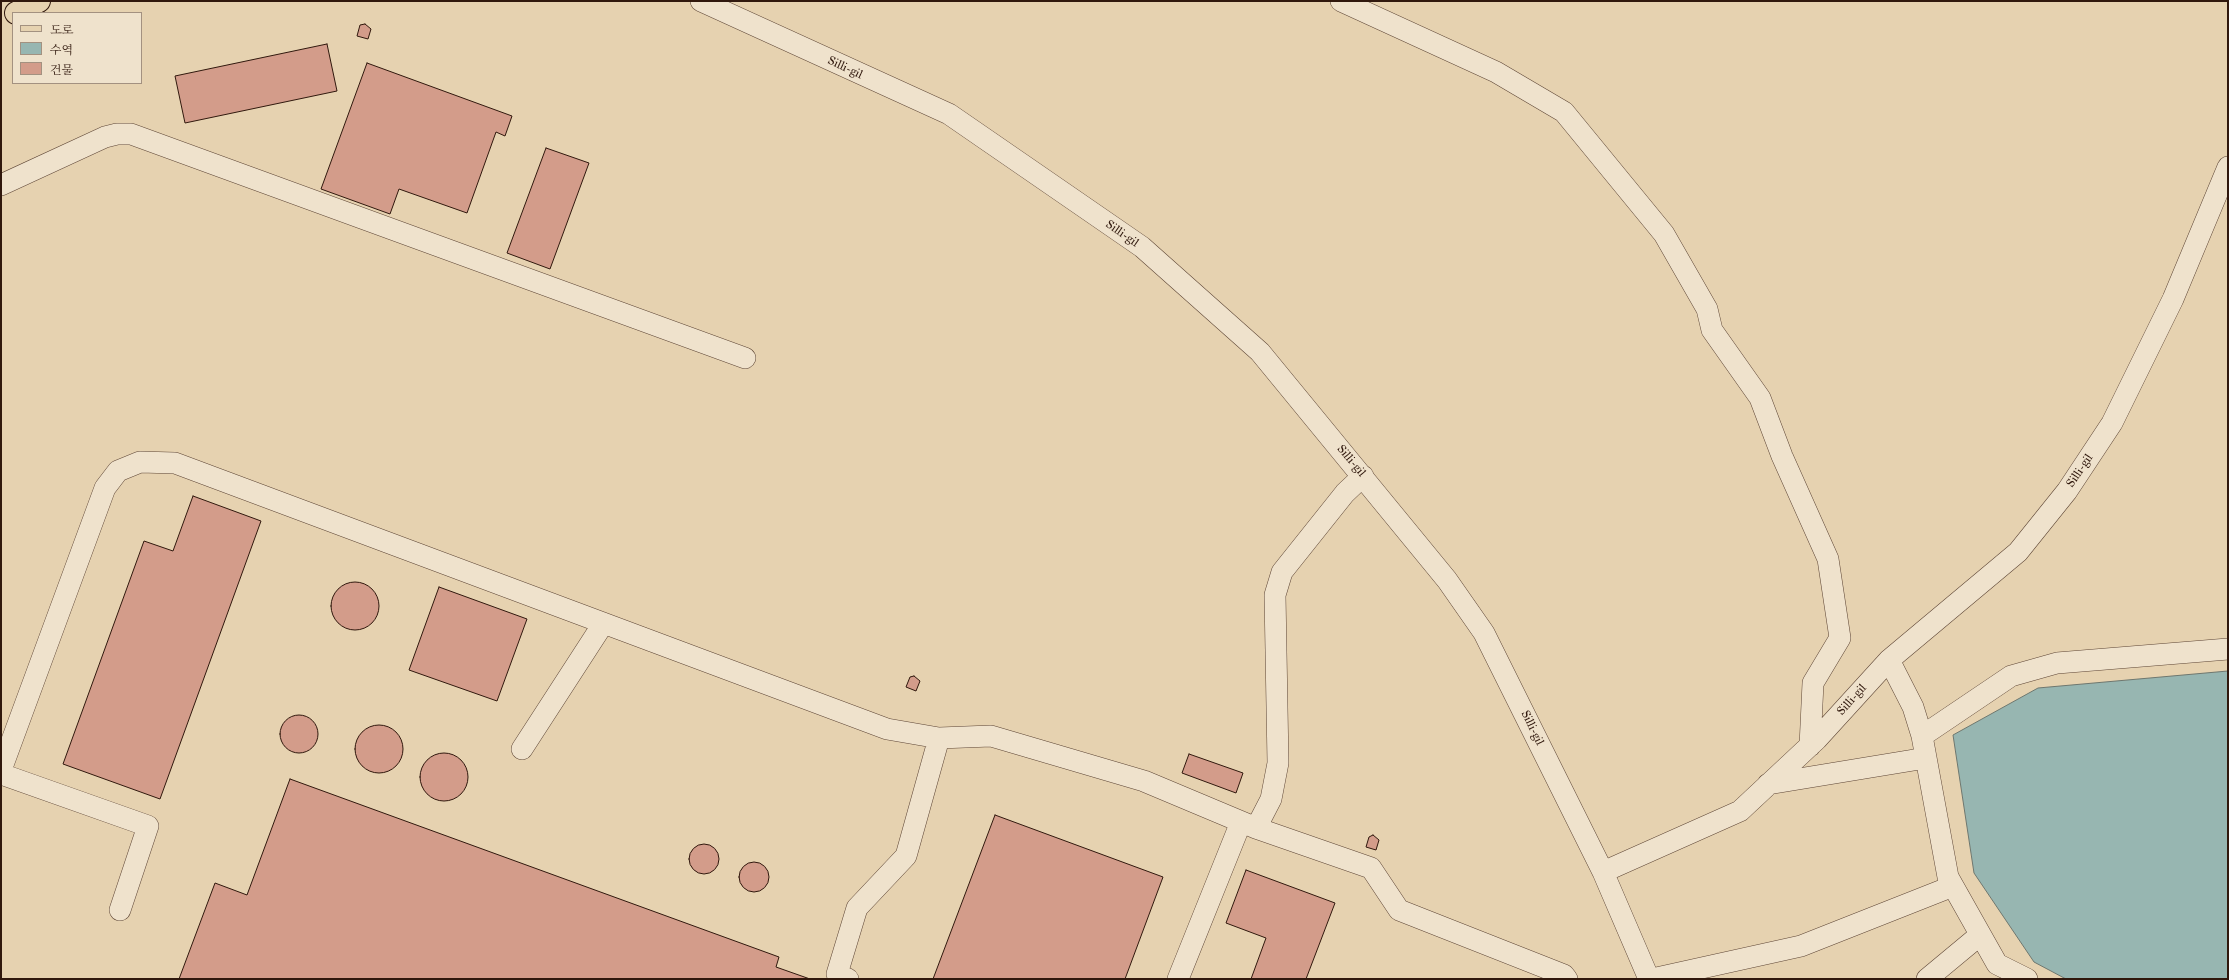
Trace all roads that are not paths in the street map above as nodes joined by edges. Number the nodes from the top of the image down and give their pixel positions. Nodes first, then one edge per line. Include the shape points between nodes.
1 (40, 1) edge
2 (701, 1) edge
3 (1341, 1) edge
4 (18, 12) edge
5 (12, 15) edge
6 (1, 21) edge
7 (2228, 167) edge
8 (1, 185) edge
9 (745, 358) dead end
10 (1363, 476) junction
11 (603, 624) junction
12 (2228, 649) edge
13 (1889, 660) junction
14 (1922, 736) junction
15 (939, 738) junction
16 (1810, 746) junction
17 (522, 748) dead end
18 (1926, 758) junction
19 (1, 770) edge
20 (1, 774) edge
21 (1768, 784) junction
22 (1248, 825) junction
23 (1603, 872) junction
24 (1953, 886) junction
25 (120, 910) dead end
26 (1980, 934) junction
27 (1999, 972) edge
28 (848, 979) edge
29 (1178, 979) edge
30 (1567, 979) edge
31 (1651, 979) edge
32 (1927, 979) edge
33 (2027, 979) edge

1 - 4 main road
2 - 10 street, Silli-gil via 950,114 1142,247 1260,352
3 - 16 street via 1496,72 1564,112 1664,234 1708,309 1712,330 1760,398 1782,456 1828,559 1840,638 1813,683
5 - 6 main road
7 - 13 street, Silli-gil via 2173,299 2112,423 2067,491 2018,552
8 - 9 street via 105,137 131,134
10 - 22 street via 1345,493 1282,572 1275,595 1278,763 1272,799
10 - 23 street, Silli-gil via 1447,580 1484,633
11 - 15 street via 887,729
11 - 17 street
11 - 19 street via 175,464 140,462 118,471 105,488
12 - 14 street via 2057,663 2010,676
13 - 14 street via 1913,707
13 - 16 street, Silli-gil
14 - 18 street
15 - 22 street via 991,736 1144,781
15 - 28 street via 906,856 857,908 837,974
16 - 21 street, Silli-gil
18 - 21 street
18 - 24 street via 1948,877
20 - 25 street via 148,826
21 - 23 street, Silli-gil via 1740,810
22 - 29 street
22 - 30 street via 1371,868 1399,910 1564,975
23 - 31 street
24 - 26 street
24 - 31 street via 1801,946
26 - 27 street
26 - 32 street
27 - 33 street

